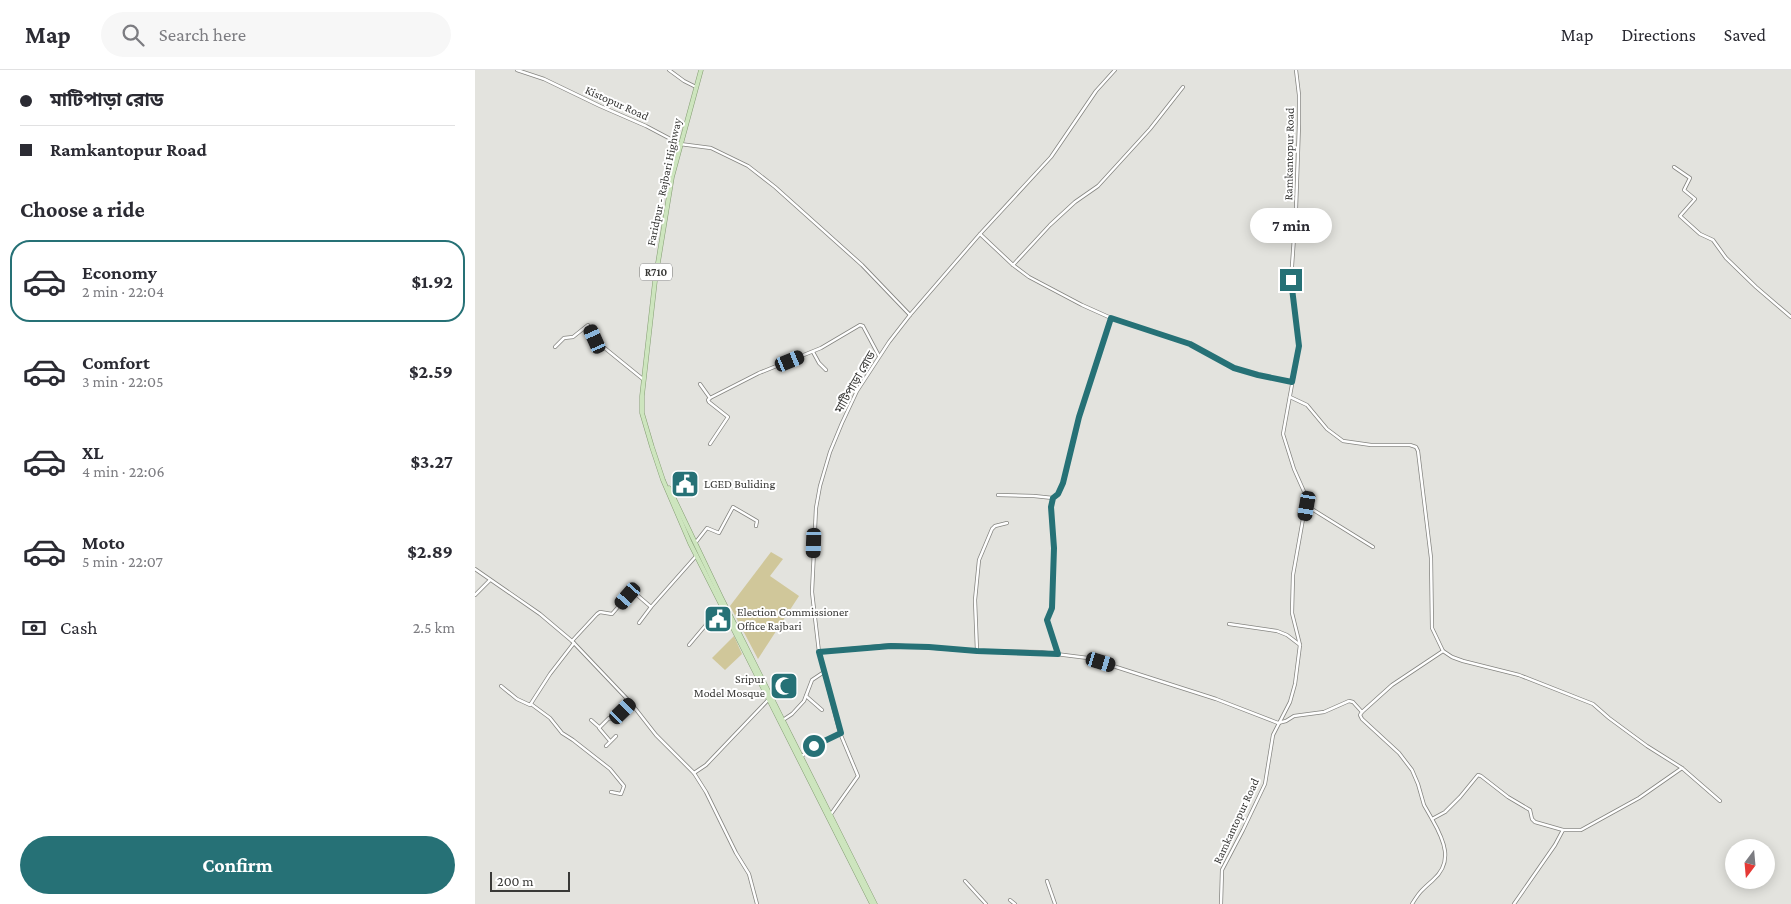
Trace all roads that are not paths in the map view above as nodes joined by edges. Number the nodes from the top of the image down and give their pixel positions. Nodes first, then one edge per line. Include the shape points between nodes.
1 (517, 70) edge
2 (669, 70) edge
3 (701, 70) edge
4 (1115, 70) edge
5 (1296, 70) edge
6 (696, 87) junction
7 (1183, 87) dead end
8 (680, 144) junction
9 (1674, 167) dead end
10 (980, 234) junction
11 (1013, 264) junction
12 (910, 315) junction
13 (1791, 317) edge
14 (1111, 318) junction
15 (555, 347) dead end
16 (813, 352) junction
17 (879, 356) junction
18 (826, 370) dead end
19 (644, 380) junction
20 (1292, 382) junction
21 (700, 384) dead end
22 (1290, 397) junction
23 (710, 398) junction
24 (710, 444) dead end
25 (662, 475) junction
26 (998, 496) dead end
27 (1053, 498) junction
28 (1307, 506) junction
29 (1007, 523) dead end
30 (756, 526) dead end
31 (695, 543) junction
32 (1373, 547) dead end
33 (698, 555) junction
34 (475, 568) edge
35 (490, 580) junction
36 (475, 595) edge
37 (651, 607) junction
38 (721, 607) junction
39 (639, 624) dead end
40 (1229, 624) dead end
41 (573, 642) junction
42 (689, 645) dead end
43 (1299, 645) junction
44 (977, 651) junction
45 (1443, 651) junction
46 (819, 652) junction
47 (1058, 654) junction
48 (824, 672) junction
49 (501, 686) dead end
50 (806, 696) junction
51 (769, 700) junction
52 (631, 703) junction
53 (531, 704) junction
54 (822, 710) dead end
55 (1363, 712) junction
56 (591, 720) dead end
57 (783, 720) junction
58 (1278, 723) junction
59 (599, 727) junction
60 (841, 733) junction
61 (616, 736) dead end
62 (610, 741) junction
63 (606, 746) dead end
64 (801, 757) junction
65 (1682, 768) junction
66 (694, 773) junction
67 (611, 792) dead end
68 (1720, 801) dead end
69 (831, 815) junction
70 (1433, 819) junction
71 (1563, 830) junction
72 (965, 880) dead end
73 (1047, 881) dead end
74 (1010, 900) dead end
75 (757, 904) edge
76 (873, 904) edge
77 (986, 904) edge
78 (1015, 904) edge
79 (1055, 904) edge
80 (1221, 904) edge
81 (1412, 904) edge
82 (1514, 904) edge

1 - 8 street, Kistopur Road via 544,79
2 - 6 street
3 - 6 main road, Faridpur - Rajbari Highway / R710
4 - 10 street, মাটিপাড়া রোড via 1096,91 1051,157
5 - 20 street, Ramkantopur Road via 1299,95 1297,209 1291,280 1299,346
6 - 8 main road, Faridpur - Rajbari Highway / R710
7 - 11 street via 1098,186 1075,202
8 - 12 street via 711,148 748,166 862,265
8 - 19 main road, Faridpur - Rajbari Highway / R710 via 655,281
9 - 13 street via 1690,178 1684,190 1695,199 1680,216 1700,234 1713,240 1726,258
10 - 11 street
10 - 12 street, মাটিপাড়া রোড
11 - 14 street via 1051,290
12 - 17 street, মাটিপাড়া রোড
14 - 20 street via 1190,344 1234,368
14 - 27 street via 1079,417 1063,483
15 - 19 street via 564,338 573,337 588,326 596,341
16 - 17 street via 860,324
16 - 18 street
16 - 23 street
17 - 46 street, মাটিপাড়া রোড via 842,423 820,486 814,526 812,592
19 - 25 main road, Faridpur - Rajbari Highway / R710 via 642,413
20 - 22 street, Ramkantopur Road
21 - 23 street
22 - 28 street, Ramkantopur Road via 1283,434
22 - 45 street via 1307,405 1327,429 1343,441 1410,446 1418,451 1431,558 1432,628
23 - 24 street via 709,402 728,417
25 - 31 main road
25 - 33 main road
26 - 27 street
27 - 47 street via 1052,608 1047,620
28 - 32 street
28 - 43 street, Ramkantopur Road via 1292,578 1292,612
29 - 44 street via 992,529 979,560 975,600
30 - 31 street via 757,521 733,506 719,533 707,528
31 - 33 main road
33 - 37 street
33 - 38 main road
33 - 57 main road
34 - 35 street
35 - 36 street
35 - 41 street via 540,614
37 - 39 street
37 - 41 street via 630,593 612,614 597,614
38 - 42 street
38 - 51 main road
40 - 43 street via 1283,633
41 - 52 street
41 - 53 street
43 - 58 street, Ramkantopur Road via 1293,693
44 - 46 street via 891,646
44 - 47 street
45 - 55 street via 1392,685
45 - 65 street via 1463,662 1519,675 1593,704 1647,746
46 - 48 street, মাটিপাড়া রোড
47 - 58 street via 1115,666
48 - 50 street via 811,682
48 - 60 street, মাটিপাড়া রোড
49 - 53 street via 517,699
50 - 54 street
50 - 57 street
51 - 66 street via 706,765
51 - 76 main road
52 - 59 street via 614,720 609,718
52 - 66 street via 656,735
53 - 67 street via 550,718 562,733 610,769 624,786 621,794
55 - 58 street via 1349,701 1324,712 1294,716
55 - 70 street via 1361,719 1399,753 1412,770 1424,805
56 - 59 street
57 - 64 main road
58 - 80 street, Ramkantopur Road via 1265,784 1222,870
59 - 62 street
60 - 64 street via 814,746
60 - 69 street, মাটিপাড়া রোড via 858,776
61 - 62 street
62 - 63 street
64 - 69 main road
65 - 68 street
65 - 71 street via 1639,798 1581,830
66 - 75 street via 749,874
69 - 76 main road
70 - 71 street via 1460,798 1478,775 1531,810 1535,822
70 - 81 street via 1447,855 1441,871 1420,890
71 - 82 street
72 - 77 street
73 - 79 street
74 - 78 street

